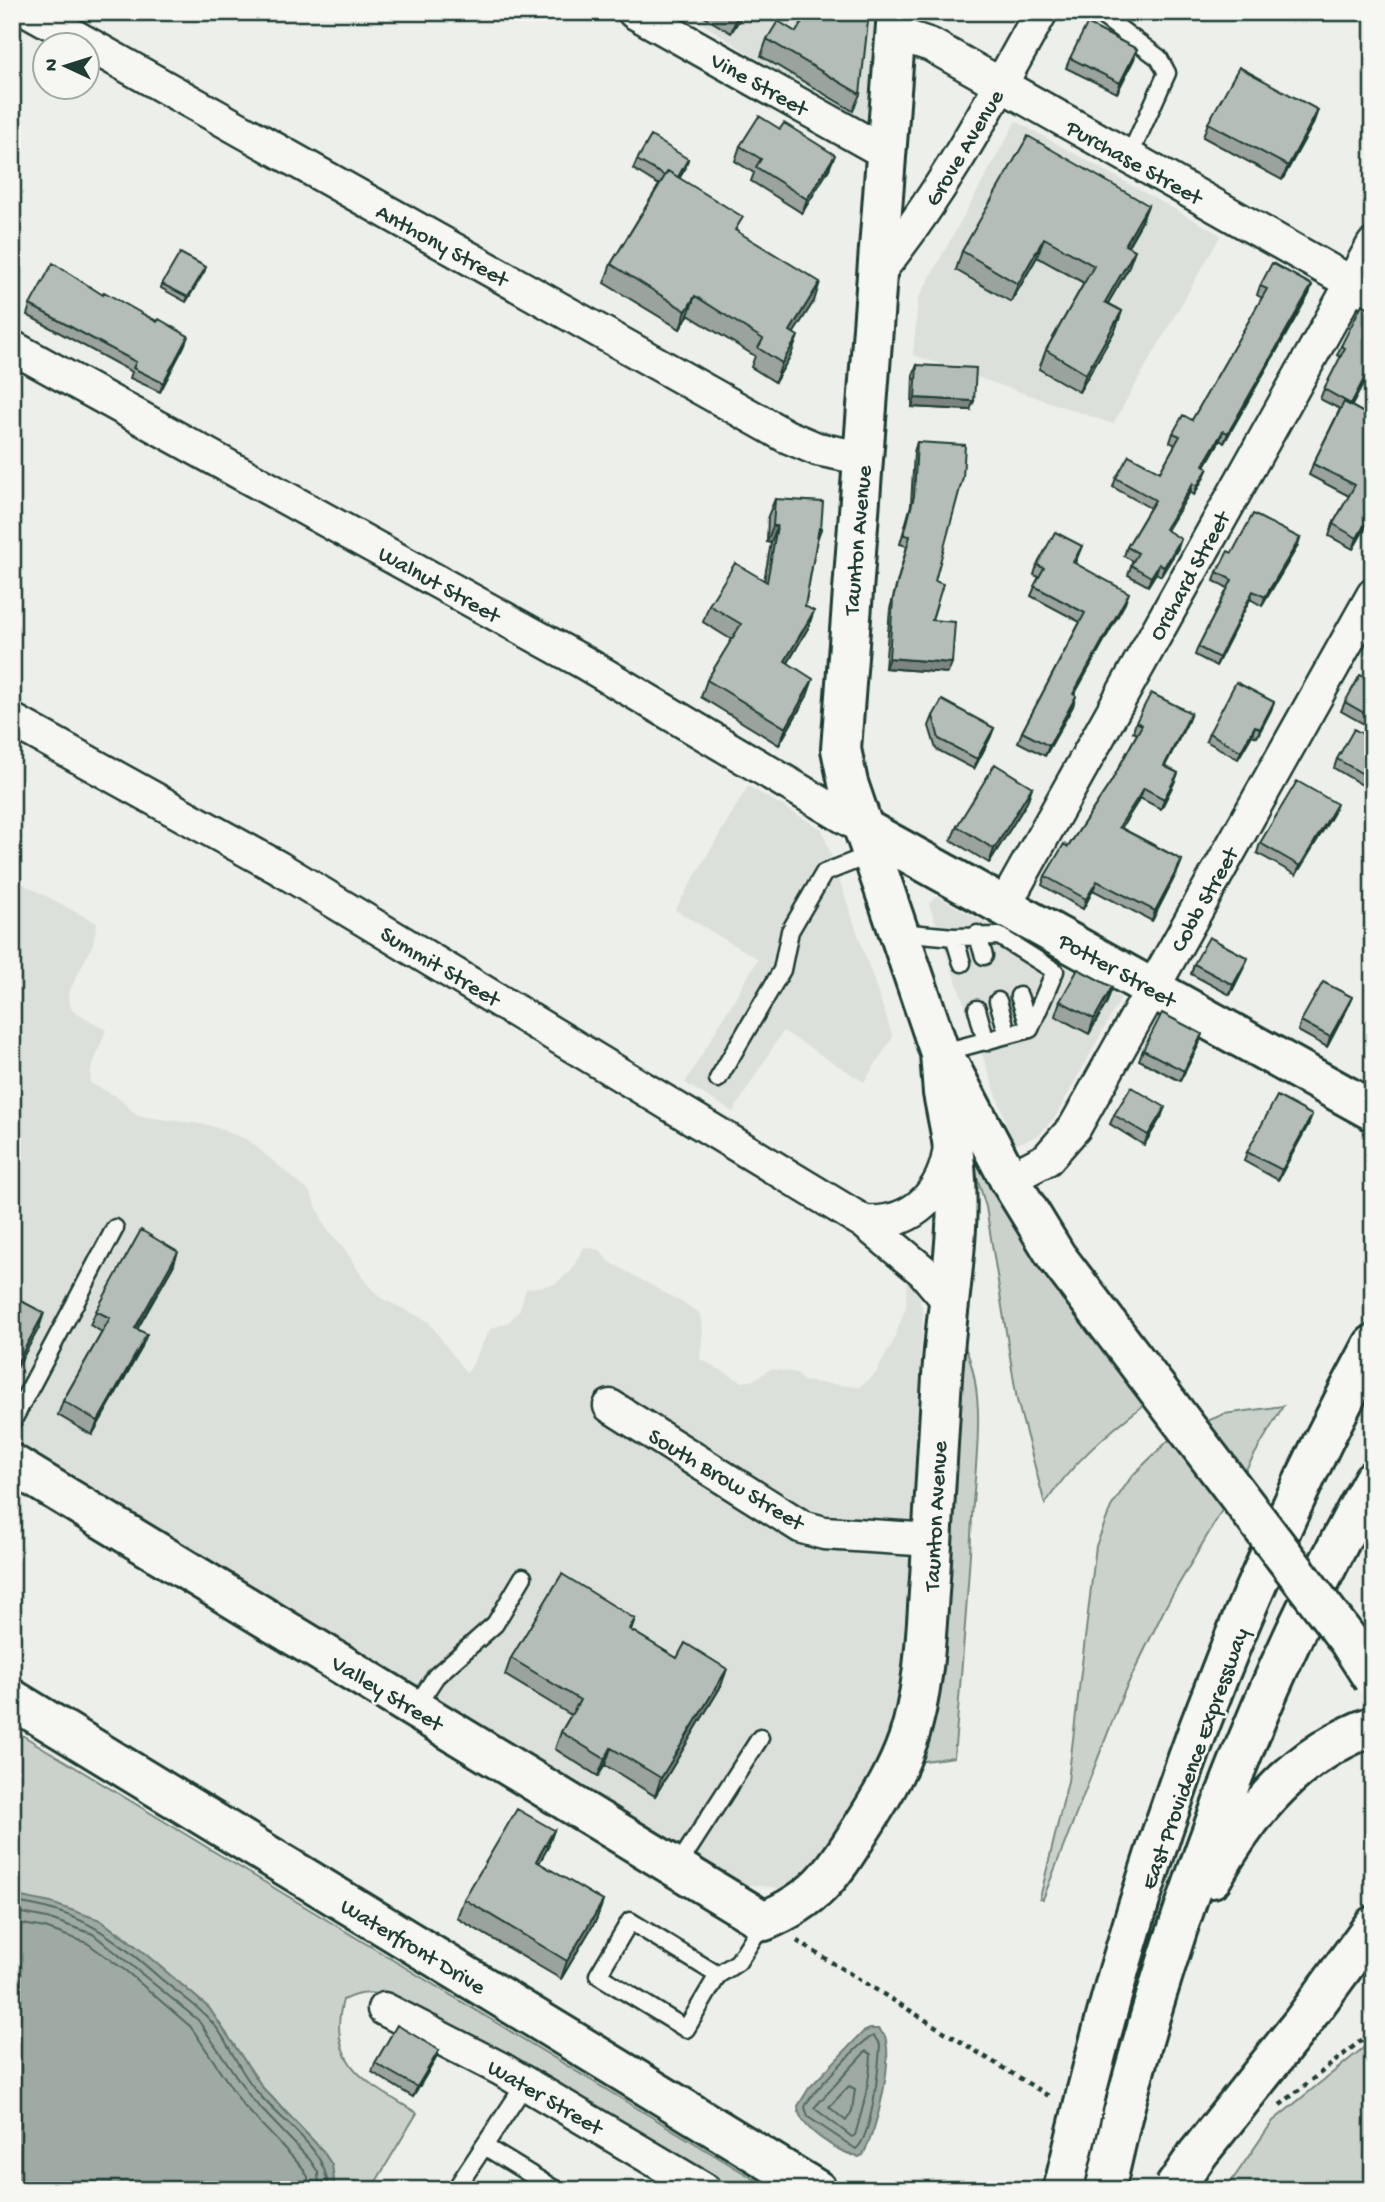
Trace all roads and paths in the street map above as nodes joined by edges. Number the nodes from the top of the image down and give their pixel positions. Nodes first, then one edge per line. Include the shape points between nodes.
1 (31, 12) edge
2 (634, 12) edge
3 (1041, 12) edge
4 (1097, 12) edge
5 (896, 22) edge
6 (1001, 85) junction
7 (886, 153) junction
8 (1129, 157) junction
9 (1373, 245) edge
10 (876, 275) junction
11 (1362, 289) edge
12 (12, 347) edge
13 (862, 458) junction
14 (1373, 595) edge
15 (12, 720) edge
16 (868, 841) junction
17 (1005, 925) junction
18 (899, 932) junction
19 (977, 934) junction
20 (954, 937) junction
21 (984, 956) dead end
22 (962, 963) dead end
23 (1153, 988) junction
24 (1019, 996) dead end
25 (998, 1001) dead end
26 (977, 1010) dead end
27 (1030, 1029) junction
28 (1008, 1035) junction
29 (986, 1042) junction
30 (940, 1053) junction
31 (718, 1079) dead end
32 (1373, 1111) edge
33 (951, 1134) junction
34 (1009, 1180) junction
35 (864, 1222) junction
36 (115, 1228) dead end
37 (951, 1304) junction
38 (1373, 1345) edge
39 (610, 1406) dead end
40 (12, 1422) edge
41 (12, 1464) edge
42 (1373, 1480) edge
43 (932, 1540) junction
44 (523, 1577) dead end
45 (1373, 1679) edge
46 (12, 1699) edge
47 (415, 1709) junction
48 (1373, 1726) edge
49 (760, 1738) dead end
50 (677, 1867) junction
51 (764, 1921) junction
52 (1373, 1926) edge
53 (1373, 1945) edge
54 (719, 1975) junction
55 (1154, 2003) junction
56 (384, 2009) dead end
57 (1302, 2023) junction
58 (1373, 2031) edge
59 (526, 2083) junction
60 (1073, 2096) junction
61 (1271, 2112) dead end
62 (484, 2146) junction
63 (697, 2188) edge
64 (455, 2190) edge
65 (556, 2190) edge
66 (817, 2190) edge
67 (1063, 2190) edge
68 (1105, 2190) edge
69 (1173, 2190) edge

1 - 13 street, Anthony Street via 786,436 817,449
2 - 7 street, Vine Street
3 - 6 street, Grove Avenue
4 - 8 lane via 1159,58 1167,73
5 - 6 street, Purchase Street
5 - 7 main road, Taunton Avenue
6 - 8 street, Purchase Street
6 - 10 street, Grove Avenue via 911,232
7 - 10 main road, Taunton Avenue
8 - 11 street, Purchase Street
9 - 11 street, Orchard Street
10 - 13 main road, Taunton Avenue
11 - 17 street, Orchard Street
12 - 16 street, Walnut Street via 583,662
13 - 16 main road, Taunton Avenue via 840,734 844,766
14 - 23 street, Cobb Street
15 - 35 street, Summit Street via 269,862
16 - 17 main road, Potter Street
16 - 18 main road, Taunton Avenue
16 - 31 lane via 824,873 790,931 782,970
17 - 19 lane
17 - 23 main road, Potter Street
17 - 27 lane via 1055,971
18 - 20 lane
18 - 30 main road, Taunton Avenue
19 - 20 lane
19 - 21 lane
20 - 22 lane
23 - 32 main road, Potter Street
23 - 34 street, Cobb Street via 1066,1140 1047,1159
24 - 27 lane
25 - 28 lane
26 - 29 lane
27 - 28 lane
28 - 29 lane
29 - 30 lane
30 - 33 main road, Taunton Avenue
30 - 34 main road, Taunton Avenue via 966,1093
33 - 35 street via 944,1174 922,1206 888,1222
33 - 37 main road, Taunton Avenue via 957,1217
34 - 45 main road, Taunton Avenue, bridge via 1062,1265
35 - 37 street, Summit Street via 923,1270
36 - 40 lane
37 - 43 main road, Taunton Avenue via 942,1368
38 - 60 main road, East Providence Expressway via 1287,1518 1211,1698
39 - 43 street, South Brow Street via 802,1527 835,1534
41 - 47 main road, Valley Street
42 - 55 main road, East Providence Expressway via 1262,1705 1200,1863
43 - 51 main road, Taunton Avenue via 923,1672 899,1761 825,1883 797,1906
44 - 47 lane via 495,1624 436,1676
46 - 66 main road, Waterfront Drive
47 - 50 main road, Valley Street
48 - 55 main road via 1301,1763 1257,1810 1203,1893
49 - 50 lane
50 - 51 main road, Valley Street
51 - 54 lane via 738,1962
51 - 60 path
52 - 57 main road
53 - 57 main road
54 - 54 lane via 631,1921 598,1975 686,2029
55 - 68 main road, East Providence Expressway, bridge
56 - 59 street, Water Street
57 - 69 main road, bridge
58 - 61 path
59 - 62 lane
59 - 63 street, Water Street
60 - 67 main road, East Providence Expressway, bridge
62 - 64 lane
62 - 65 lane

